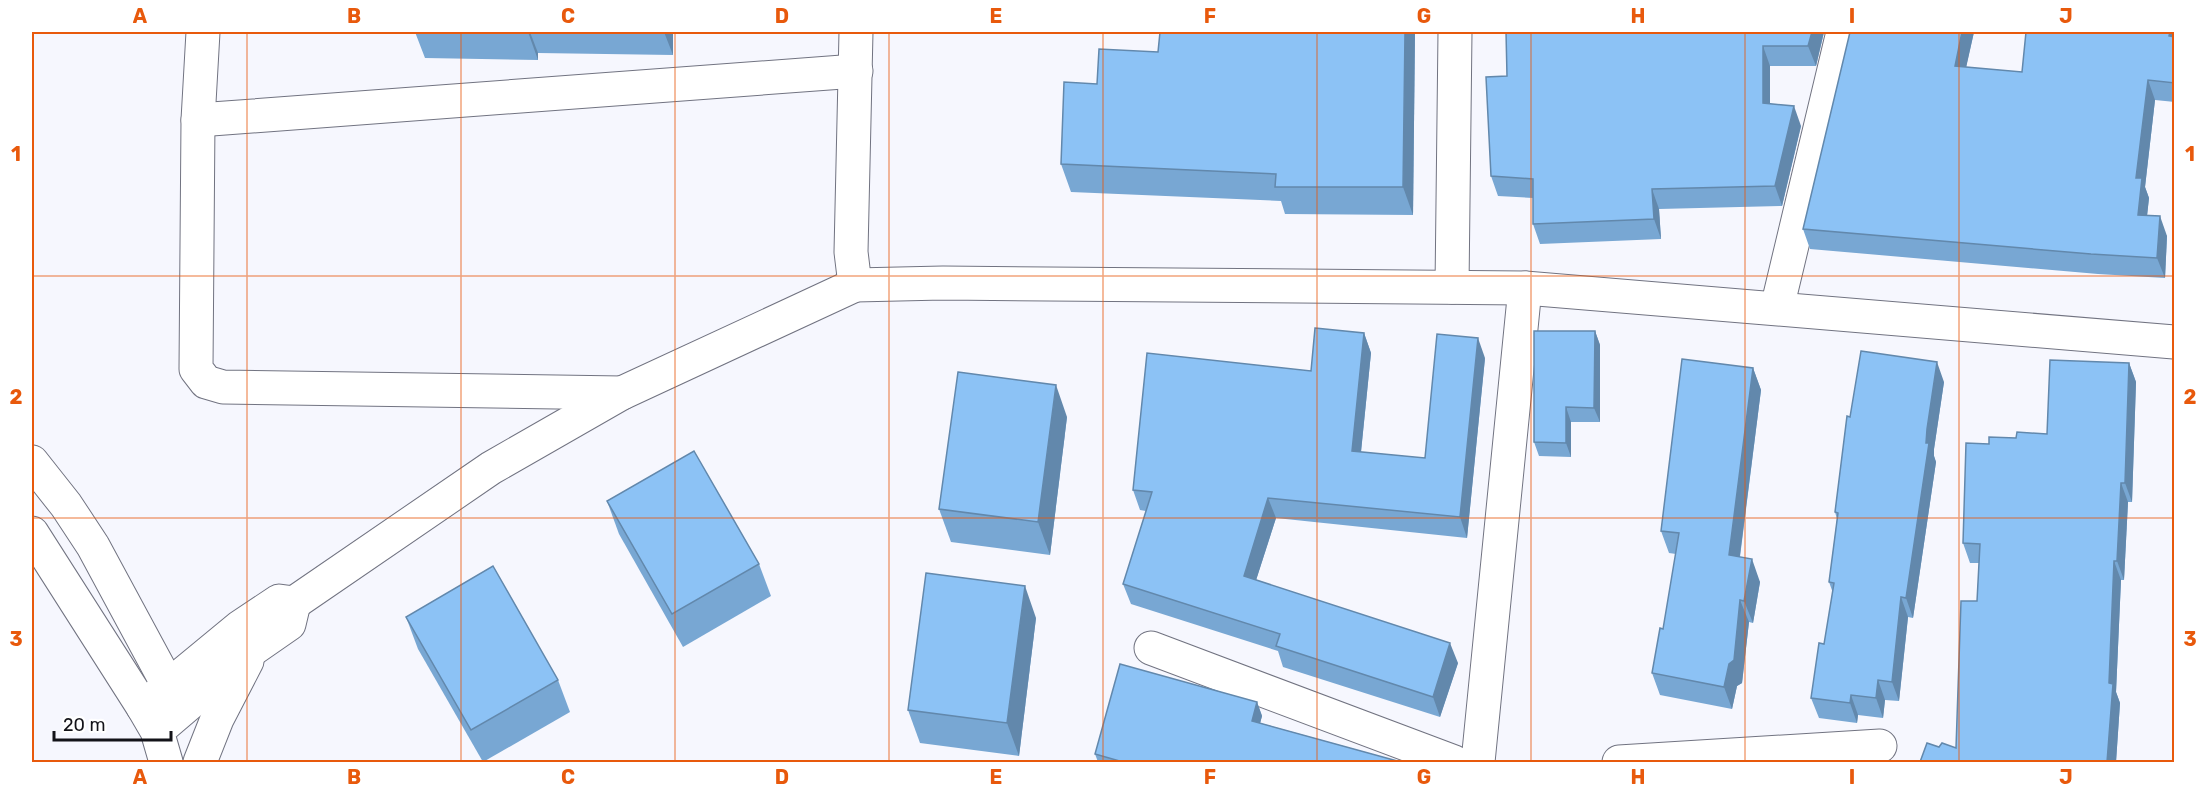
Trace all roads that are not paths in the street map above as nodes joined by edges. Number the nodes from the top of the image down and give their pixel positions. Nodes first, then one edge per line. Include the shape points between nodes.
1 (203, 32) edge
2 (856, 32) edge
3 (1455, 32) edge
4 (1843, 32) edge
5 (856, 71) junction
6 (198, 120) junction
7 (855, 285) junction
8 (1452, 287) junction
9 (1525, 288) junction
10 (1777, 308) junction
11 (2175, 342) edge
12 (622, 393) junction
13 (32, 462) edge
14 (32, 533) edge
15 (294, 603) junction
16 (1151, 648) dead end
17 (253, 649) junction
18 (175, 697) junction
19 (150, 719) junction
20 (1880, 746) dead end
21 (166, 762) edge
22 (200, 762) edge
23 (1454, 762) edge
24 (1478, 762) edge
25 (1618, 762) edge

1 - 6 street
2 - 5 street
3 - 8 street
4 - 10 street
5 - 6 street
5 - 7 street via 851,252
6 - 12 street via 196,369 206,382 223,387
7 - 8 street
7 - 12 street
8 - 9 street
9 - 10 street
9 - 24 street
10 - 11 street
12 - 15 street via 491,468
13 - 18 street via 93,546
14 - 19 street
15 - 17 street via 289,624
15 - 18 street via 279,601 240,627
16 - 23 street
17 - 18 street
17 - 22 street
18 - 19 street
18 - 22 street
19 - 21 street
20 - 25 street

